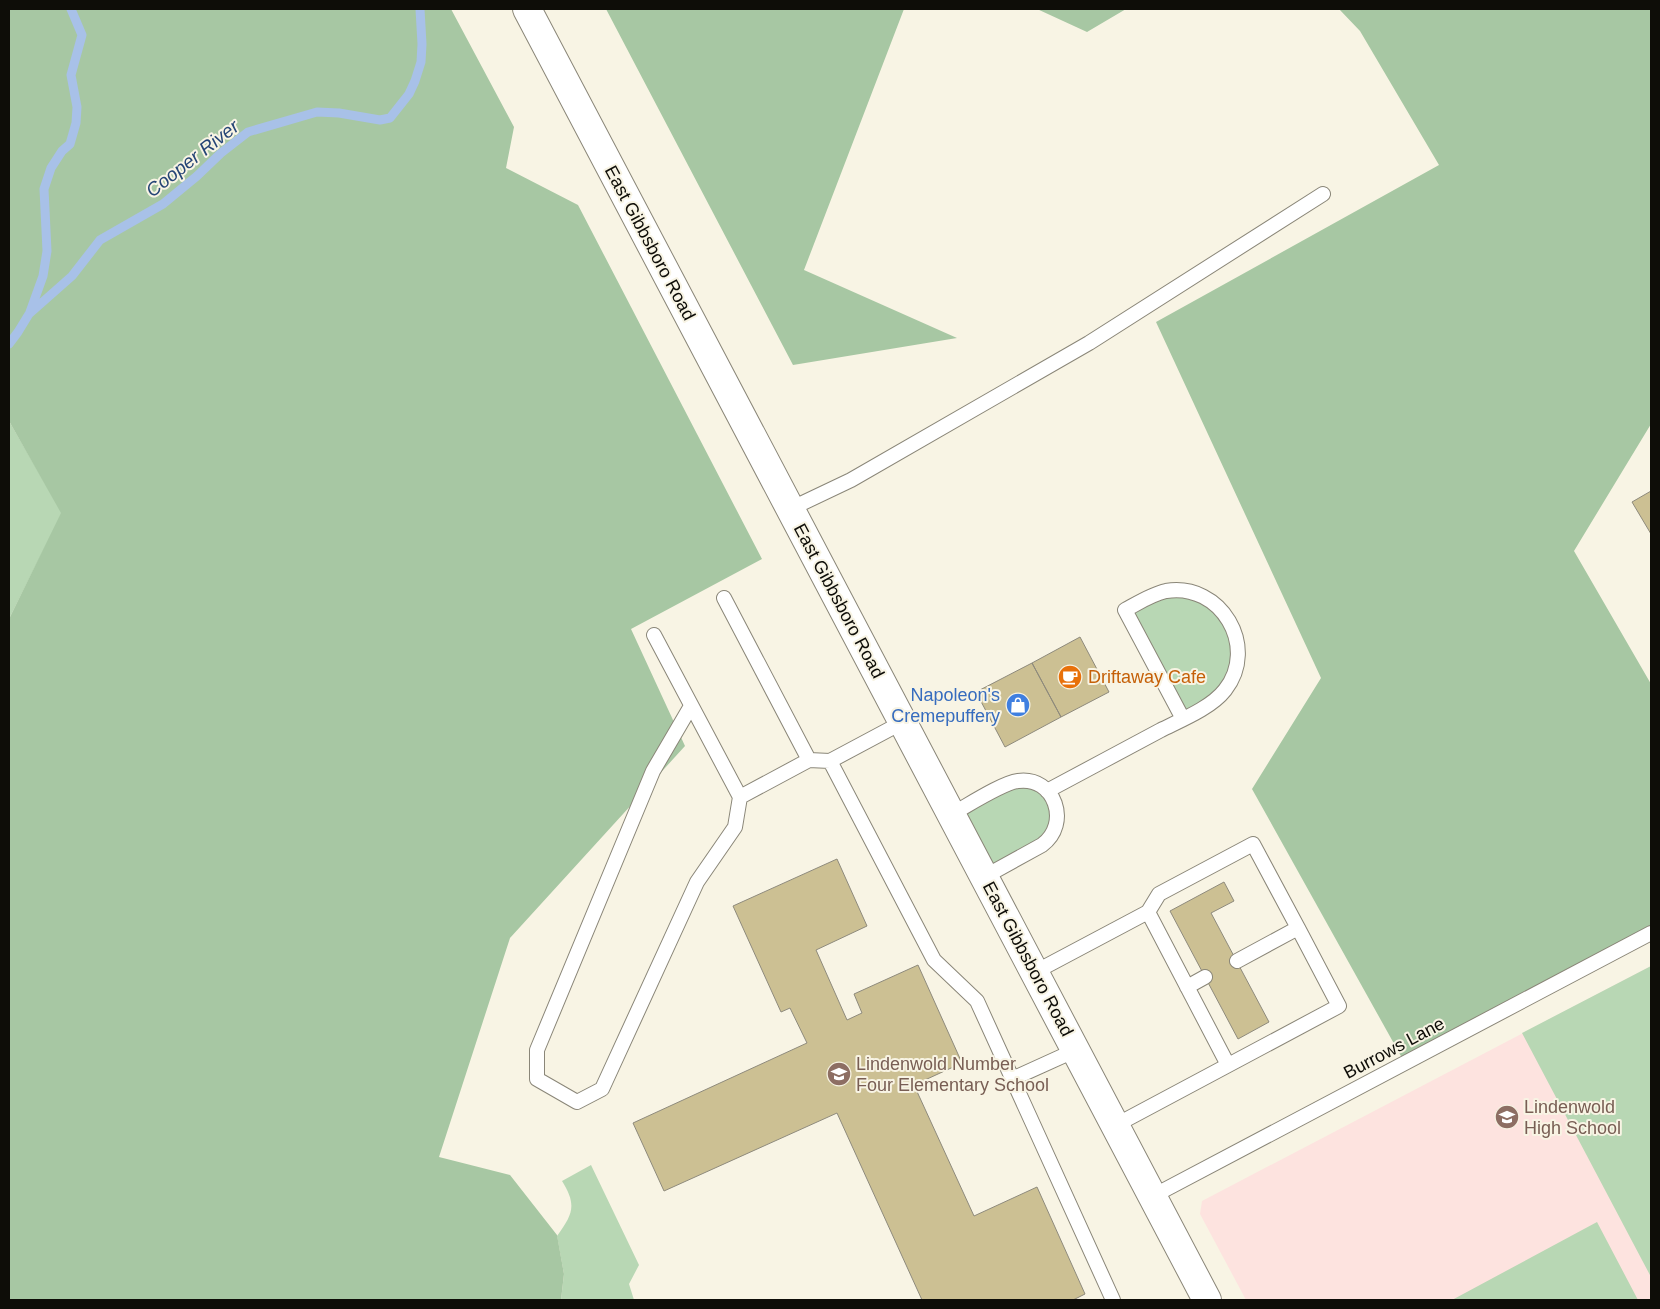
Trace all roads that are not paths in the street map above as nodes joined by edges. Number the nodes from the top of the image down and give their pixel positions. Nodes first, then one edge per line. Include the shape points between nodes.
1 (527, 9) edge
2 (1323, 194) dead end
3 (790, 509) junction
4 (724, 598) dead end
5 (654, 635) dead end
6 (692, 706) junction
7 (1182, 719) junction
8 (903, 722) junction
9 (809, 760) junction
10 (830, 761) junction
11 (1047, 791) junction
12 (740, 797) junction
13 (952, 814) junction
14 (984, 877) junction
15 (1148, 912) junction
16 (1298, 928) junction
17 (1651, 933) edge
18 (1237, 961) dead end
19 (1035, 972) junction
20 (1205, 977) dead end
21 (1187, 987) junction
22 (1076, 1050) junction
23 (1228, 1065) junction
24 (1012, 1079) junction
25 (1116, 1125) junction
26 (1153, 1196) junction
27 (1113, 1300) edge
28 (1207, 1300) edge

1 - 3 main road, East Gibbsboro Road
2 - 3 lane via 1089,343 851,480
3 - 8 main road, East Gibbsboro Road
4 - 9 lane
5 - 6 lane
6 - 12 lane
6 - 12 lane via 653,771 537,1050 537,1079 577,1102 602,1089 696,882 735,827
7 - 7 lane via 1212,703 1226,690 1237,667 1237,642 1228,618 1215,604 1192,592 1166,591 1125,610
7 - 11 lane
8 - 10 lane
8 - 13 main road, East Gibbsboro Road
9 - 10 lane
9 - 12 lane
10 - 24 lane via 934,960 977,1001
11 - 13 lane via 1031,782 1017,781
11 - 14 lane via 1057,810 1058,821 1053,835 1042,845
13 - 14 main road, East Gibbsboro Road
14 - 19 main road, East Gibbsboro Road
15 - 16 lane via 1159,894 1253,844
15 - 19 lane
15 - 21 lane
16 - 18 lane
16 - 23 lane via 1339,1006
17 - 26 lane, Burrows Lane
19 - 22 main road, East Gibbsboro Road
20 - 21 lane
21 - 23 lane
22 - 24 lane
22 - 25 main road, East Gibbsboro Road
23 - 25 lane
24 - 27 lane
25 - 26 main road, East Gibbsboro Road
26 - 28 main road, East Gibbsboro Road

